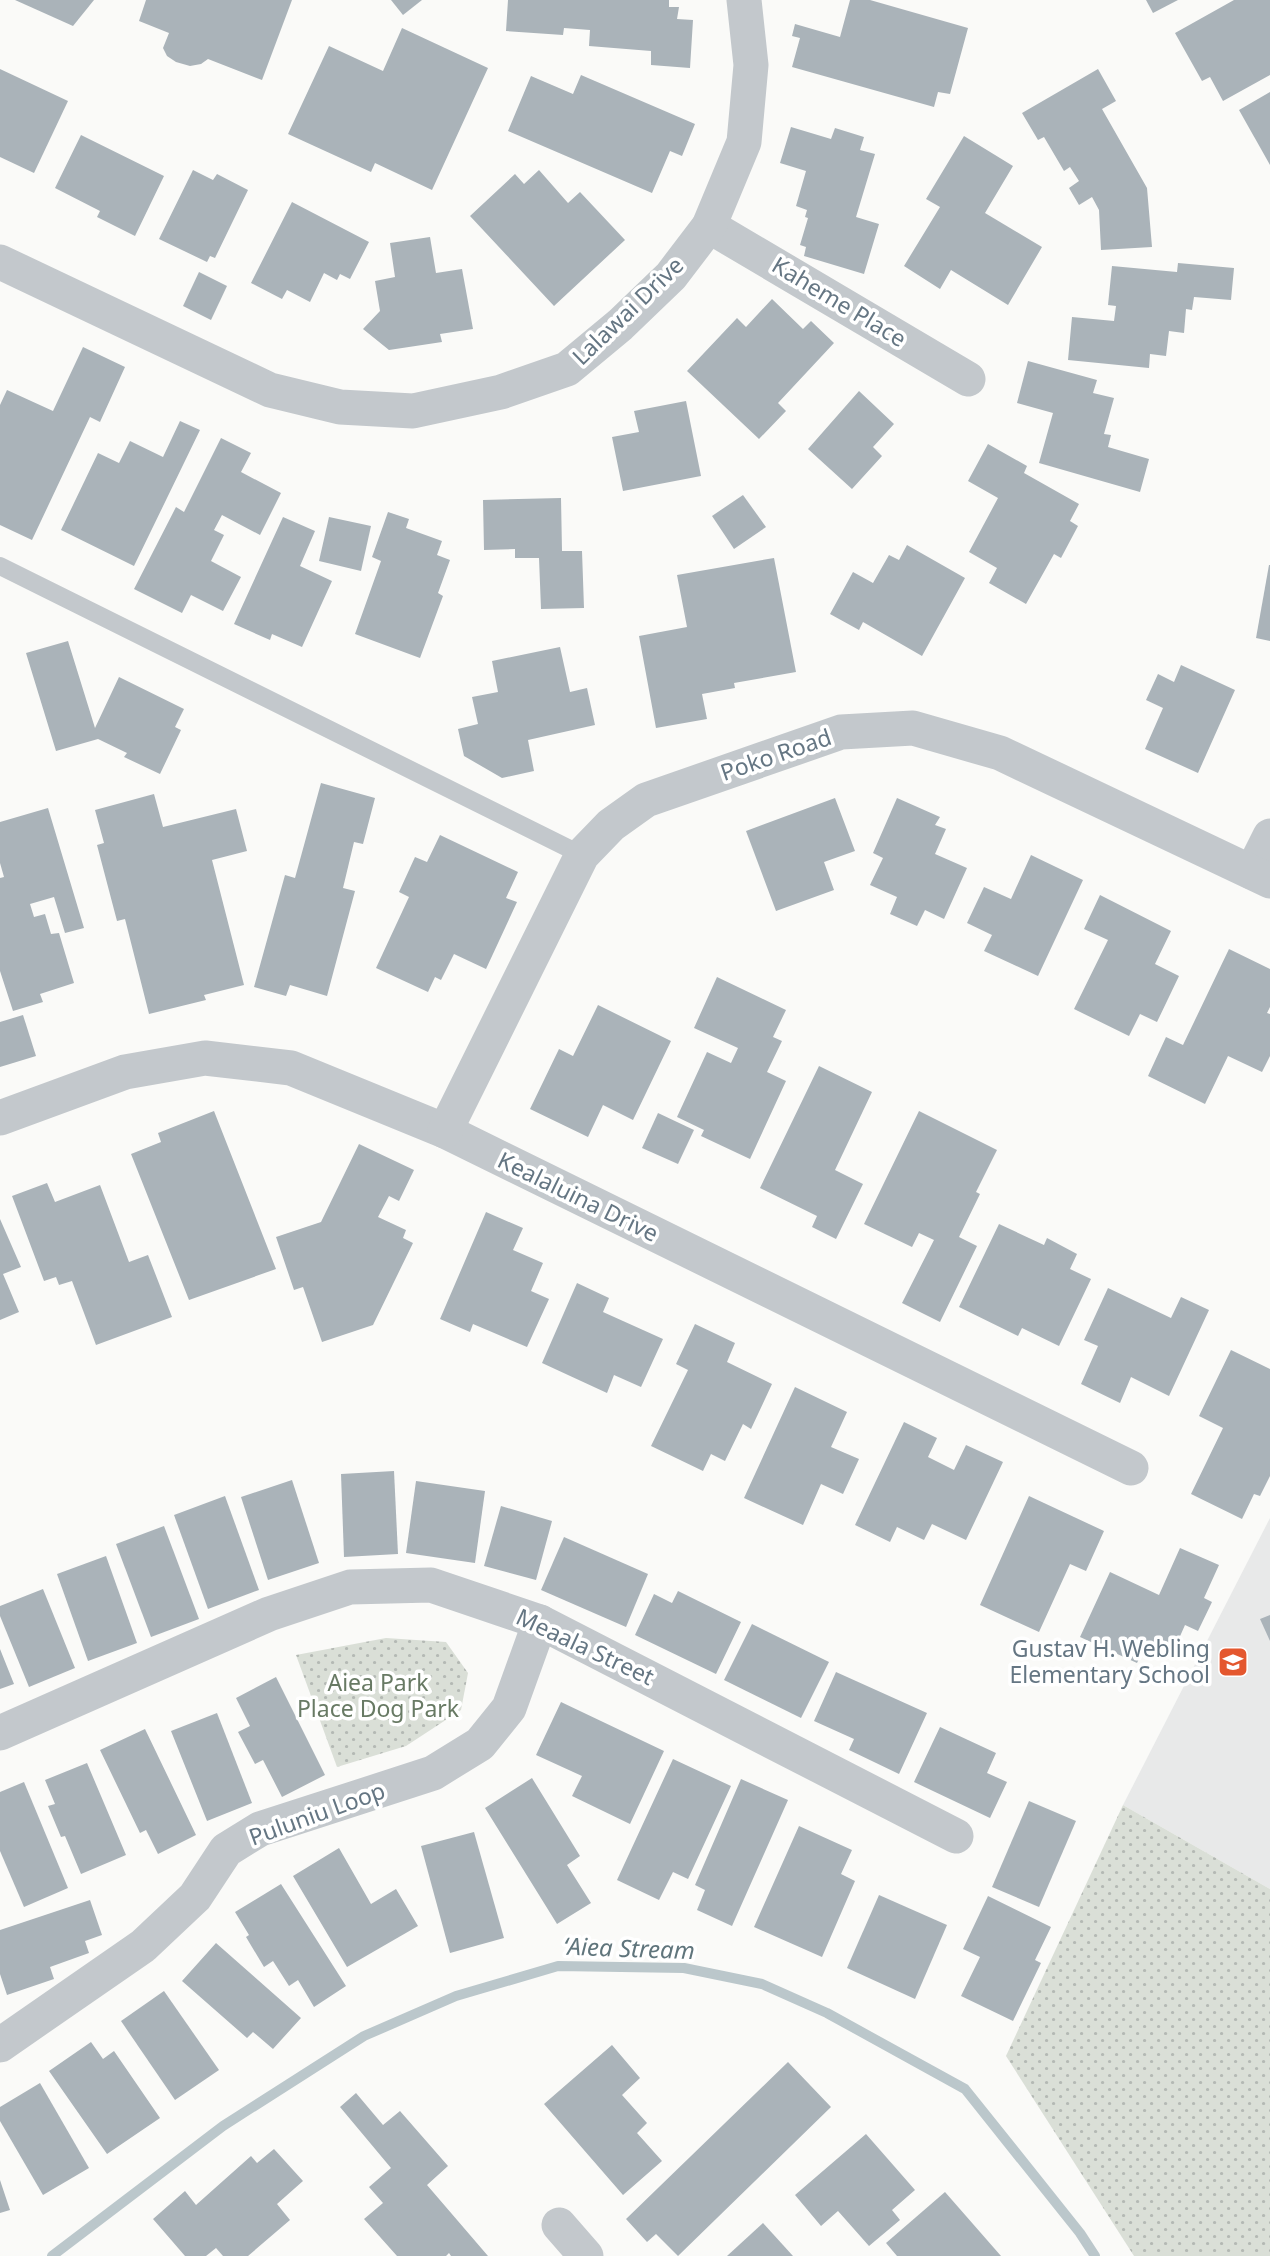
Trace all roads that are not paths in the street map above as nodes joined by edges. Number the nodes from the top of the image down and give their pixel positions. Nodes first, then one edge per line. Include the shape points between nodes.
1 (744, 0) edge
2 (709, 226) junction
3 (0, 262) edge
4 (968, 379) dead end
5 (0, 566) edge
6 (1270, 836) edge
7 (582, 855) junction
8 (1261, 877) edge
9 (0, 1118) edge
10 (445, 1131) junction
11 (1131, 1468) dead end
12 (541, 1622) junction
13 (0, 1733) edge
14 (956, 1836) dead end
15 (0, 2045) edge
16 (559, 2225) dead end
17 (586, 2256) edge

1 - 2 street, Lalawai Drive via 751,65 744,142
2 - 3 street, Lalawai Drive via 671,276 567,369 501,392 413,411 340,407 270,390
2 - 4 street, Kaheme Place
5 - 7 lane
6 - 8 street
7 - 8 street, Poko Road via 611,825 646,800 841,732 913,729 1000,753
7 - 10 street, Poko Road
9 - 10 street, Kealaluina Drive via 125,1072 205,1059 291,1068
10 - 11 street, Kealaluina Drive
12 - 13 street, Meaala Street via 432,1586 350,1587 269,1614
12 - 14 street, Meaala Street
12 - 15 street, Puluniu Loop via 509,1708 480,1744 433,1773 260,1829 226,1850 195,1897 143,1947
16 - 17 street

